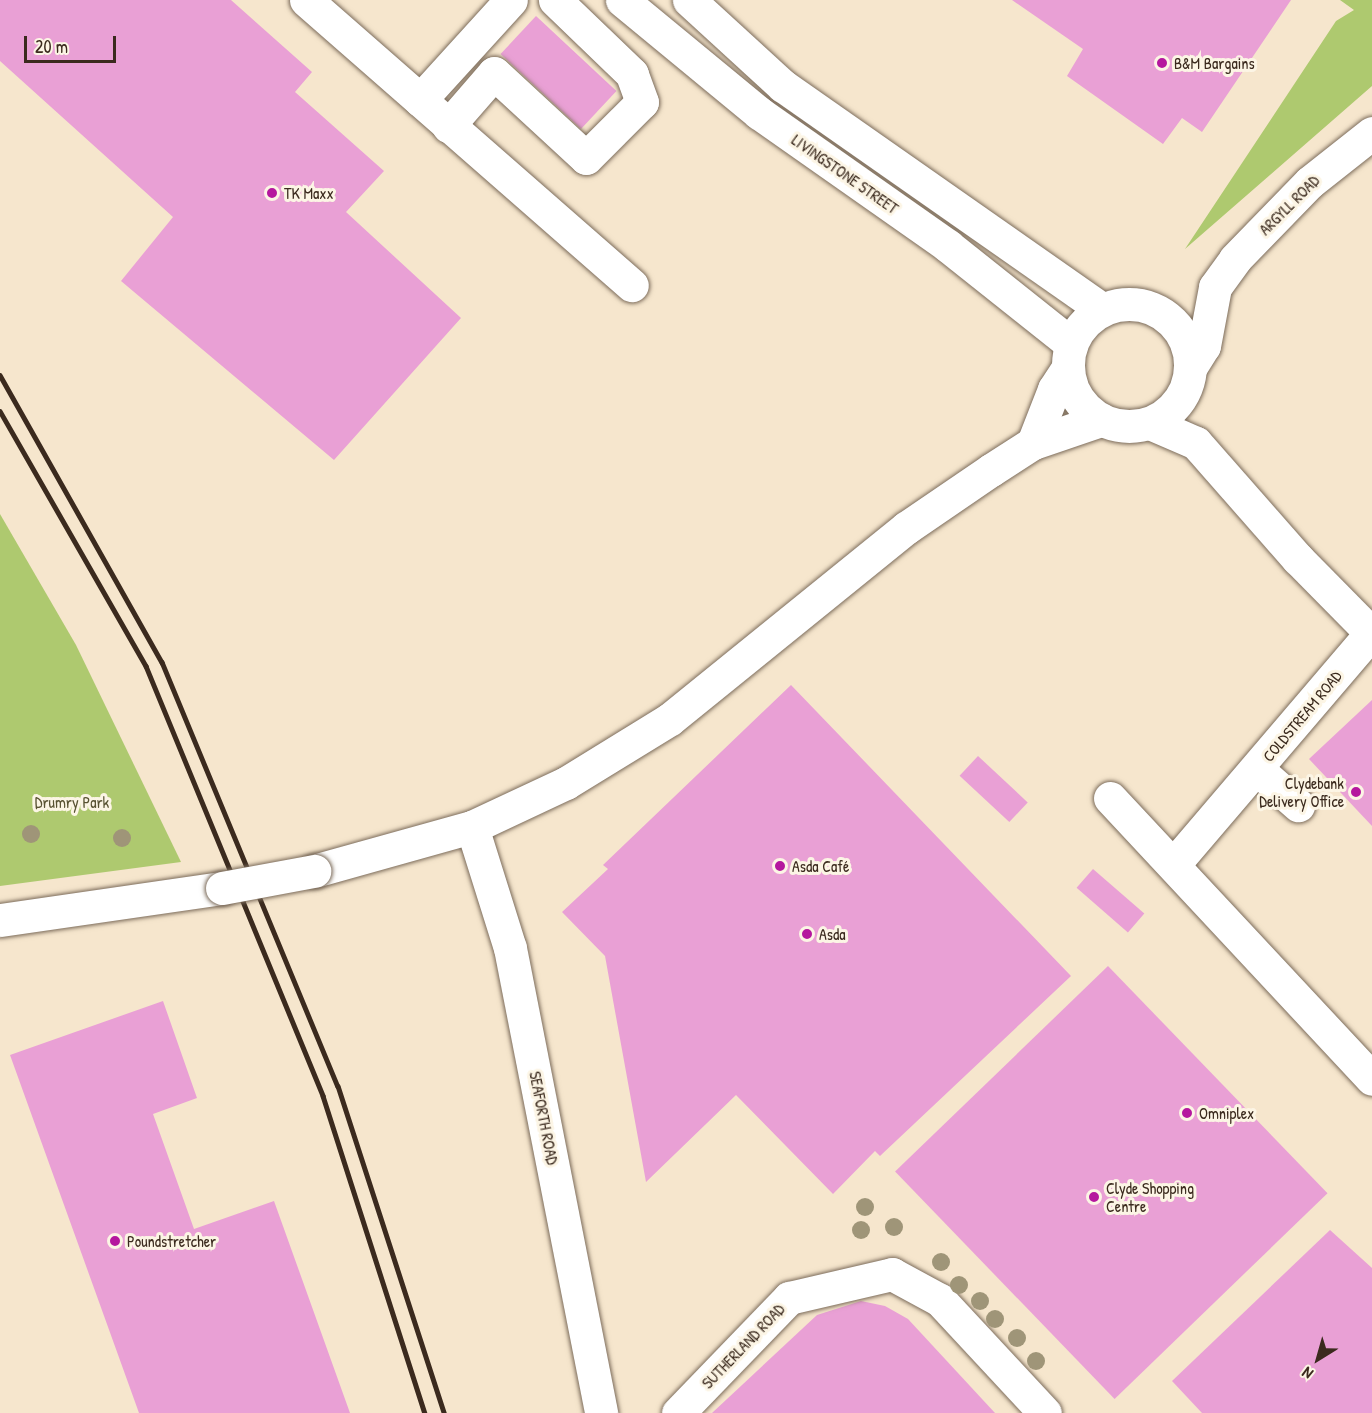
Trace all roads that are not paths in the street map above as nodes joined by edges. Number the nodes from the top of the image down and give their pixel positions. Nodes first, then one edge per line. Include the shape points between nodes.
1 (306, 0) edge
2 (511, 0) edge
3 (534, 0) edge
4 (539, 0) edge
5 (555, 0) edge
6 (622, 0) edge
7 (689, 0) edge
8 (462, 52) junction
9 (632, 74) junction
10 (783, 86) junction
11 (420, 100) junction
12 (759, 113) junction
13 (447, 126) junction
14 (1372, 133) edge
15 (632, 285) dead end
16 (1215, 287) junction
17 (1102, 309) junction
18 (1159, 311) junction
19 (1069, 357) junction
20 (1187, 380) junction
21 (1101, 420) junction
22 (1150, 423) junction
23 (1033, 443) junction
24 (1196, 443) junction
25 (1371, 634) edge
26 (1257, 769) junction
27 (1110, 798) dead end
28 (1298, 805) dead end
29 (472, 827) junction
30 (1174, 864) junction
31 (0, 920) edge
32 (1372, 1078) edge
33 (602, 1413) edge
34 (678, 1413) edge
35 (1045, 1413) edge

1 - 11 street
2 - 8 street
3 - 8 street via 501,40
4 - 9 street via 601,55
5 - 9 street
6 - 12 street, LIVINGSTONE STREET
7 - 10 street
8 - 11 street
9 - 13 street via 642,102 586,158 494,74
10 - 12 street
10 - 17 street
11 - 13 street
12 - 19 street, LIVINGSTONE STREET via 948,246
13 - 15 street
14 - 16 street, ARGYLL ROAD via 1311,182 1235,259
16 - 18 street
16 - 20 street, ARGYLL ROAD via 1204,346
17 - 18 street via 1140,304
17 - 19 street via 1078,330
18 - 20 street via 1176,326 1187,345
19 - 21 street via 1077,399
19 - 23 street
20 - 22 street via 1164,415
20 - 24 street, COLDSTREAM ROAD
21 - 22 street via 1125,426
21 - 23 street
22 - 24 street, COLDSTREAM ROAD
23 - 29 street via 906,528 670,719 566,783
24 - 25 street, COLDSTREAM ROAD via 1298,559
25 - 26 street, COLDSTREAM ROAD
26 - 28 street
26 - 30 street, COLDSTREAM ROAD
27 - 30 street
29 - 31 street, bridge via 314,871
29 - 33 street, SEAFORTH ROAD via 510,948
30 - 32 street via 1215,913
34 - 35 street, SUTHERLAND ROAD via 789,1298 892,1274 940,1300

